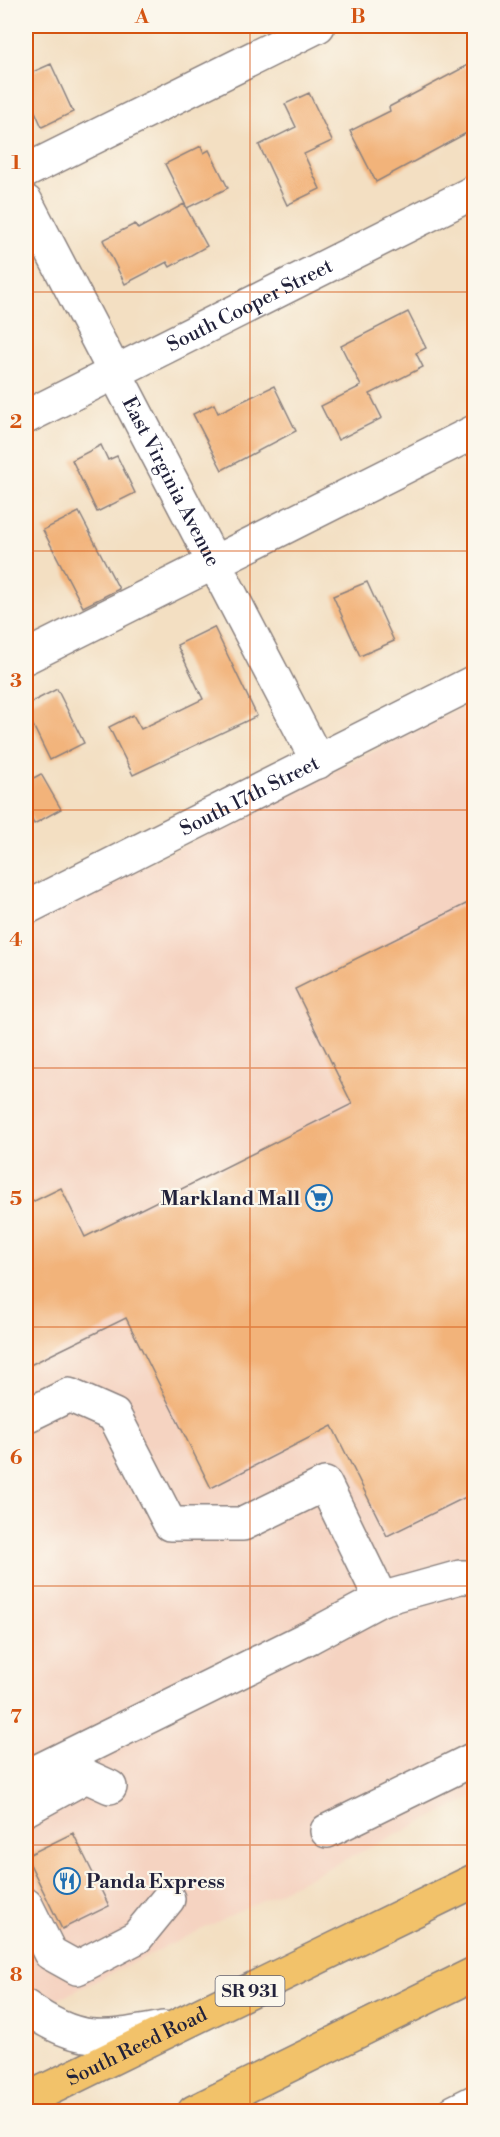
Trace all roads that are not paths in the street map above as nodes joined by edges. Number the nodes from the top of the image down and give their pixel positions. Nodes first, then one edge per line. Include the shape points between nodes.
1 (318, 26) edge
2 (26, 171) edge
3 (474, 192) edge
4 (26, 202) edge
5 (115, 372) junction
6 (26, 417) edge
7 (474, 432) edge
8 (213, 562) junction
9 (26, 657) edge
10 (474, 682) edge
11 (318, 762) junction
12 (26, 908) edge
13 (26, 1416) edge
14 (474, 1577) edge
15 (381, 1599) junction
16 (474, 1759) edge
17 (26, 1777) edge
18 (110, 1787) dead end
19 (26, 1809) edge
20 (327, 1831) dead end
21 (474, 1881) edge
22 (168, 1899) dead end
23 (26, 1905) edge
24 (474, 1974) edge
25 (26, 2007) edge
26 (180, 2025) junction
27 (26, 2100) edge
28 (474, 2102) edge
29 (194, 2112) edge
30 (454, 2112) edge

1 - 2 street
3 - 5 street, South Cooper Street
4 - 5 street, East Virginia Avenue
5 - 6 street, South Cooper Street
5 - 8 street, East Virginia Avenue
7 - 8 street
8 - 9 street
8 - 11 street, East Virginia Avenue
10 - 11 street, South 17th Street
11 - 12 street, South 17th Street
13 - 15 street via 69,1395 114,1415 170,1524 243,1524 325,1484
14 - 15 street via 460,1577
15 - 17 street
16 - 20 street
18 - 19 street via 86,1776
21 - 26 main road, South Reed Road / SR 931
22 - 23 street via 137,1937 77,1968 50,1953
24 - 29 main road
25 - 26 street via 60,2028 96,2038
26 - 27 main road, South Reed Road / SR 931
28 - 30 street

